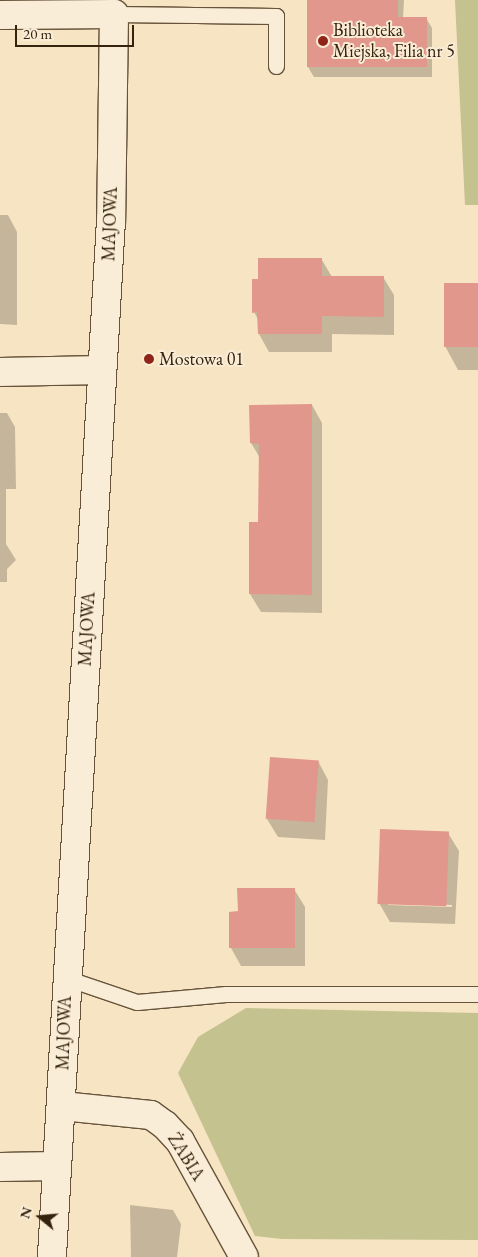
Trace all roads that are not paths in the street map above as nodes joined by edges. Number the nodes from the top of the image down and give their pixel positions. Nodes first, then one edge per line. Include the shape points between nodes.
1 (114, 7) edge
2 (0, 15) edge
3 (276, 66) dead end
4 (102, 370) junction
5 (0, 372) edge
6 (66, 978) junction
7 (478, 994) edge
8 (62, 1106) junction
9 (56, 1166) junction
10 (0, 1167) edge
11 (52, 1257) edge
12 (244, 1257) edge

1 - 2 street
1 - 3 lane via 276,16
1 - 4 street, MAJOWA via 111,220
4 - 5 street
4 - 6 street, MAJOWA
6 - 7 lane via 137,1002 226,994
6 - 8 street, MAJOWA
8 - 9 street, MAJOWA
8 - 12 street, ŻABIA via 151,1116 165,1125 180,1141
9 - 10 street
9 - 11 street, MAJOWA

